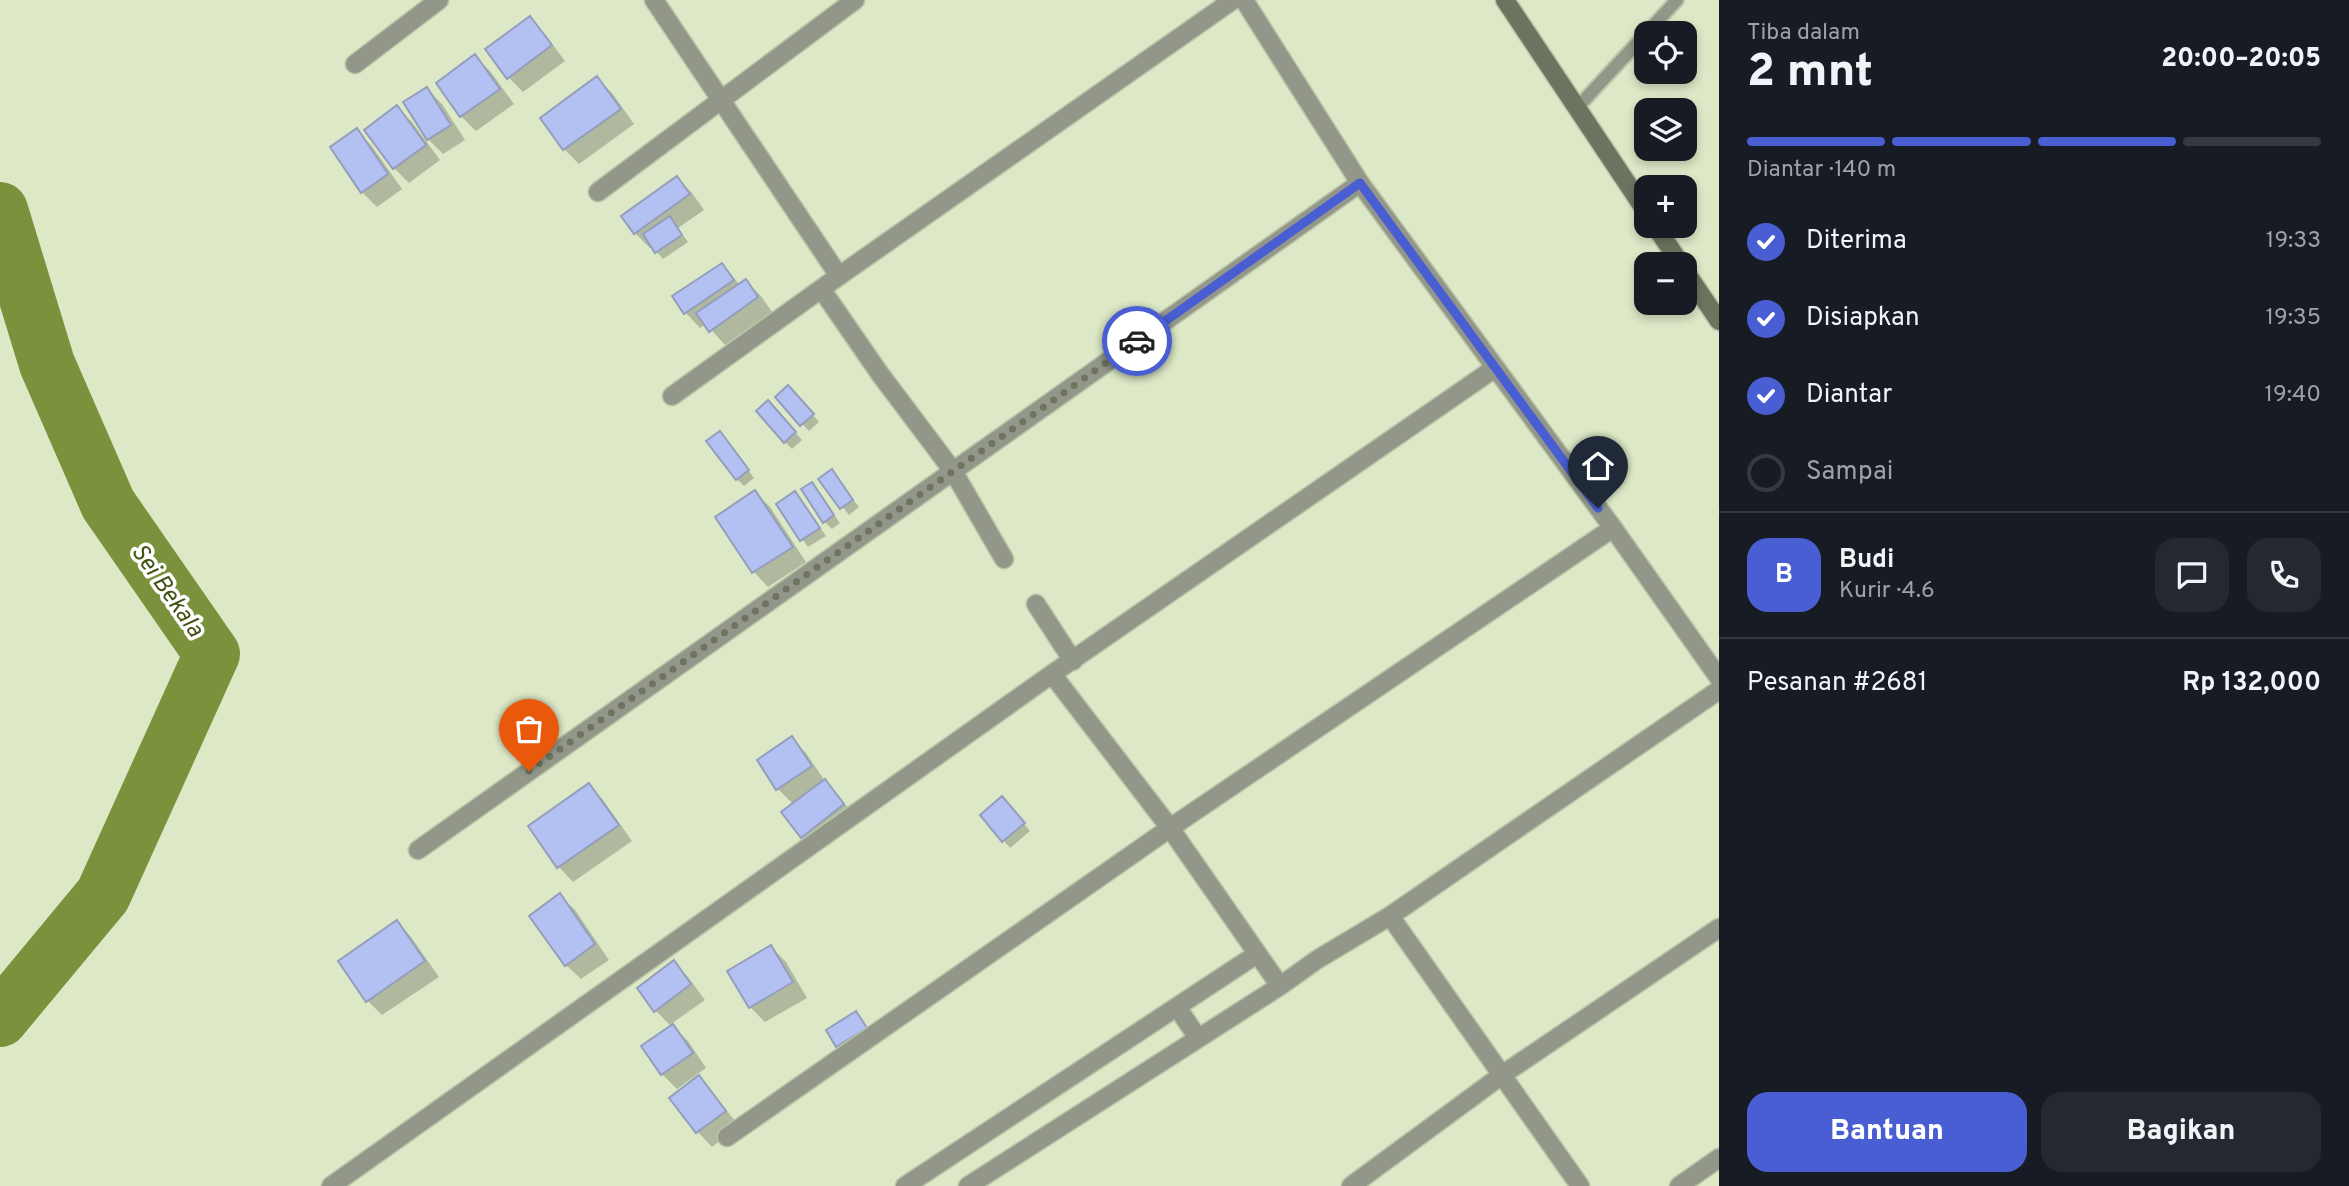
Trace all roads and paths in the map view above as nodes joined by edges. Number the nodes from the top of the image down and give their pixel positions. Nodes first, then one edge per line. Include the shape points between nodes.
1 (439, 0) edge
2 (654, 0) edge
3 (855, 0) edge
4 (1233, 0) edge
5 (1244, 0) edge
6 (1505, 0) edge
7 (1676, 0) edge
8 (355, 64) dead end
9 (721, 99) junction
10 (1576, 109) junction
11 (1360, 183) junction
12 (598, 192) dead end
13 (1634, 195) edge
14 (839, 276) junction
15 (1697, 289) edge
16 (822, 290) junction
17 (1719, 321) edge
18 (1495, 368) junction
19 (672, 396) dead end
20 (953, 471) junction
21 (1613, 528) junction
22 (1004, 558) dead end
23 (1036, 604) dead end
24 (1073, 661) junction
25 (1052, 674) junction
26 (1719, 678) edge
27 (1719, 690) edge
28 (1170, 828) junction
29 (418, 850) dead end
30 (1390, 916) junction
31 (1719, 928) edge
32 (1258, 954) junction
33 (1280, 986) junction
34 (1177, 1007) junction
35 (1198, 1038) junction
36 (1502, 1075) junction
37 (727, 1137) dead end
38 (1719, 1158) edge
39 (331, 1186) edge
40 (905, 1186) edge
41 (968, 1186) edge
42 (1351, 1186) edge
43 (1580, 1186) edge
44 (1679, 1186) edge

1 - 8 street
2 - 9 street
3 - 9 street
4 - 14 street
5 - 11 street
6 - 10 main road
7 - 10 lane
9 - 12 street
9 - 14 street
10 - 13 main road
11 - 18 street
11 - 20 street
14 - 16 street
15 - 17 main road
16 - 19 street
16 - 20 street
18 - 21 street
18 - 24 street
20 - 22 street
20 - 29 street
21 - 26 street
21 - 28 street
23 - 24 street
24 - 25 street
25 - 28 street
25 - 39 street
27 - 30 street
28 - 32 street
28 - 37 street
30 - 33 street
30 - 36 street
31 - 36 street
32 - 33 street
32 - 34 street
33 - 35 street
34 - 35 street
34 - 40 street
35 - 41 street
36 - 42 street
36 - 43 street
38 - 44 street

